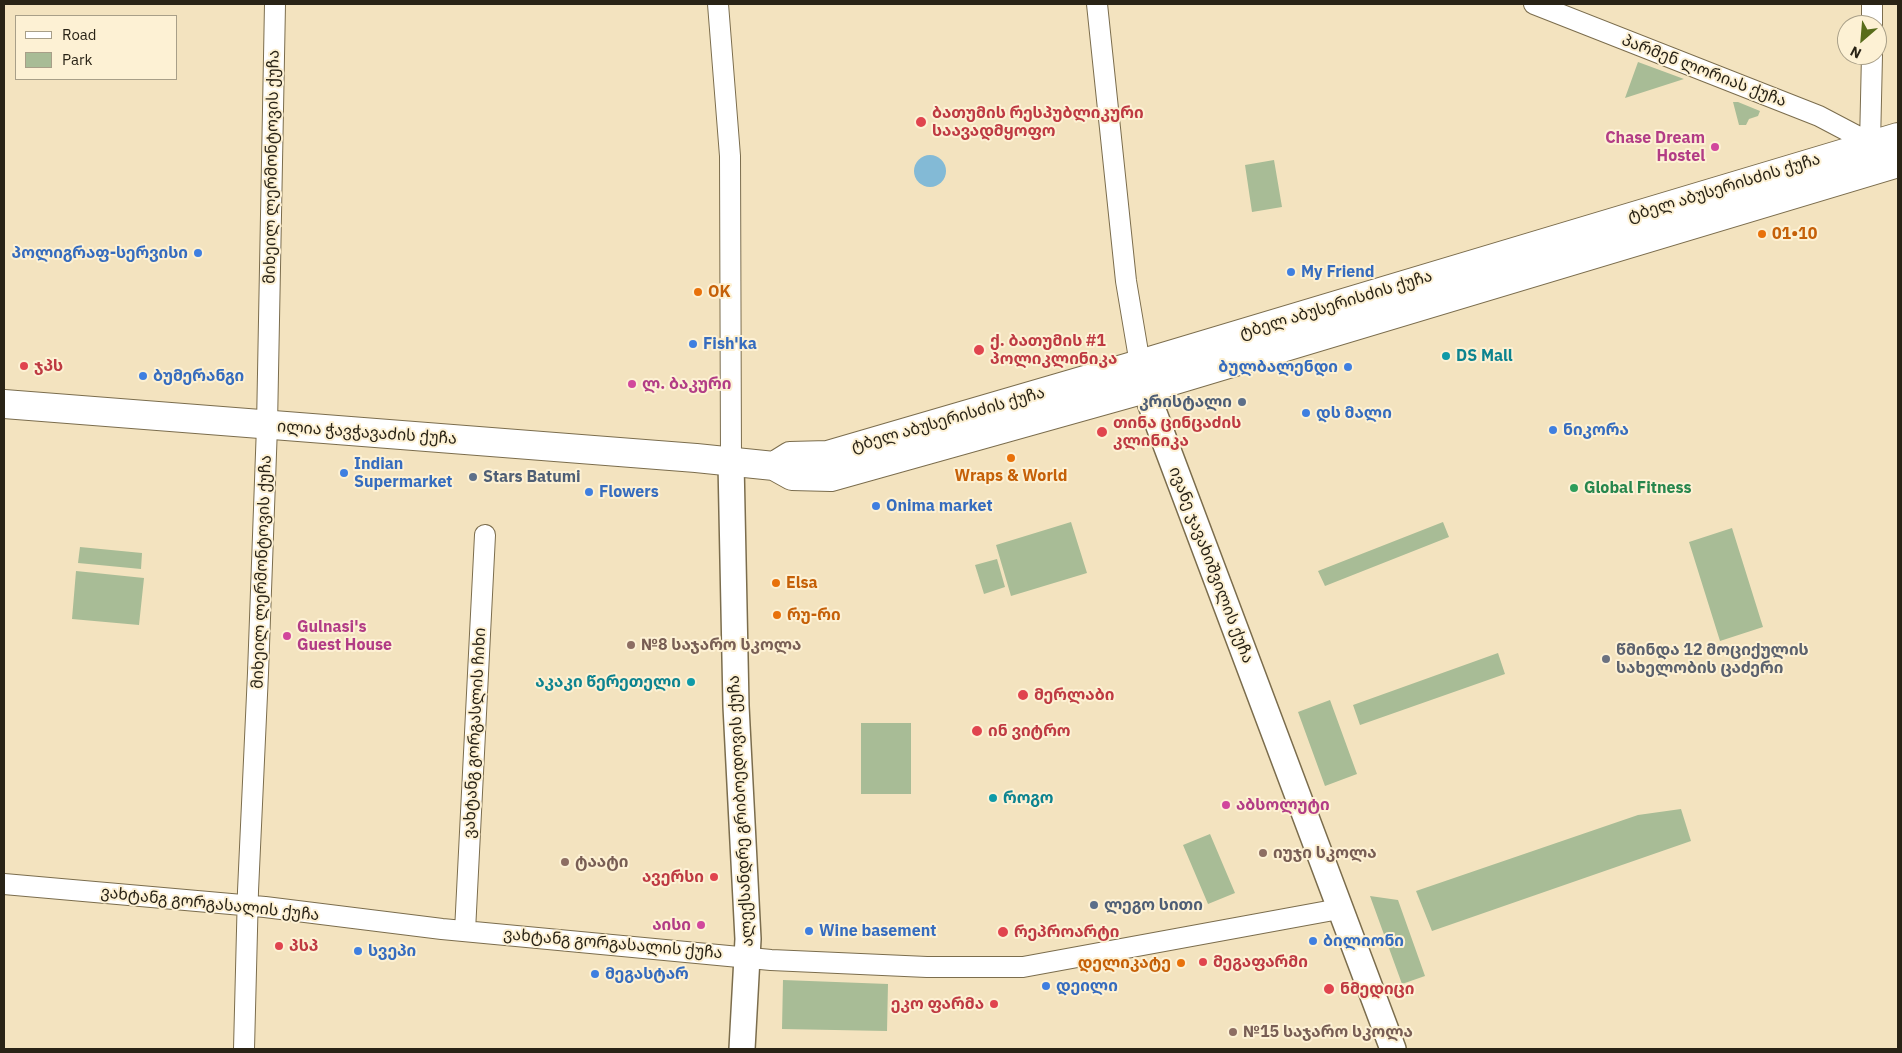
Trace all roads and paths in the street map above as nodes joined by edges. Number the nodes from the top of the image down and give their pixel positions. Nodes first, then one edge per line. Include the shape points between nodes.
1 (275, 4) edge
2 (718, 4) edge
3 (1097, 4) edge
4 (1534, 4) edge
5 (1872, 65) edge
6 (1898, 137) edge
7 (1870, 144) junction
8 (1898, 156) edge
9 (1898, 163) edge
10 (1143, 377) junction
11 (4, 404) edge
12 (266, 426) junction
13 (731, 462) junction
14 (485, 535) dead end
15 (4, 884) edge
16 (248, 906) junction
17 (1339, 909) junction
18 (465, 931) junction
19 (748, 958) junction
20 (244, 1049) edge
21 (742, 1049) edge
22 (1393, 1049) edge

1 - 12 street, მიხეილ ლერმონტოვის ქუჩა
2 - 13 street, ალექსანდრე გრიბოედოვის ქუჩა via 730,156
3 - 10 street, ივანე ჯავახიშვილის ქუჩა via 1126,281
4 - 7 street, პარმენ ლორიას ქუჩა via 1819,116
5 - 7 street
6 - 7 main road, ტბელ აბუსერისძის ქუჩა
7 - 8 street, პარმენ ლორიას ქუჩა
7 - 10 main road, ტბელ აბუსერისძის ქუჩა
9 - 10 main road, ტბელ აბუსერისძის ქუჩა
10 - 13 main road, ტბელ აბუსერისძის ქუჩა via 831,477 792,476 774,466
10 - 17 street, ივანე ჯავახიშვილის ქუჩა
11 - 12 main road, ილია ჭავჭავაძის ქუჩა
12 - 13 main road, ილია ჭავჭავაძის ქუჩა
12 - 16 street, მიხეილ ლერმონტოვის ქუჩა
13 - 19 street, ალექსანდრე გრიბოედოვის ქუჩა via 736,706
14 - 18 street, ვახტანგ გორგასლის ჩიხი
15 - 16 street, ვახტანგ გორგასალის ქუჩა
16 - 18 street, ვახტანგ გორგასალის ქუჩა
16 - 20 street, მიხეილ ლერმონტოვის ქუჩა
17 - 19 street, ვახტანგ გორგასალის ქუჩა via 1023,967 927,967
17 - 22 street, ივანე ჯავახიშვილის ქუჩა
18 - 19 street, ვახტანგ გორგასალის ქუჩა
19 - 21 street, ალექსანდრე გრიბოედოვის ქუჩა

